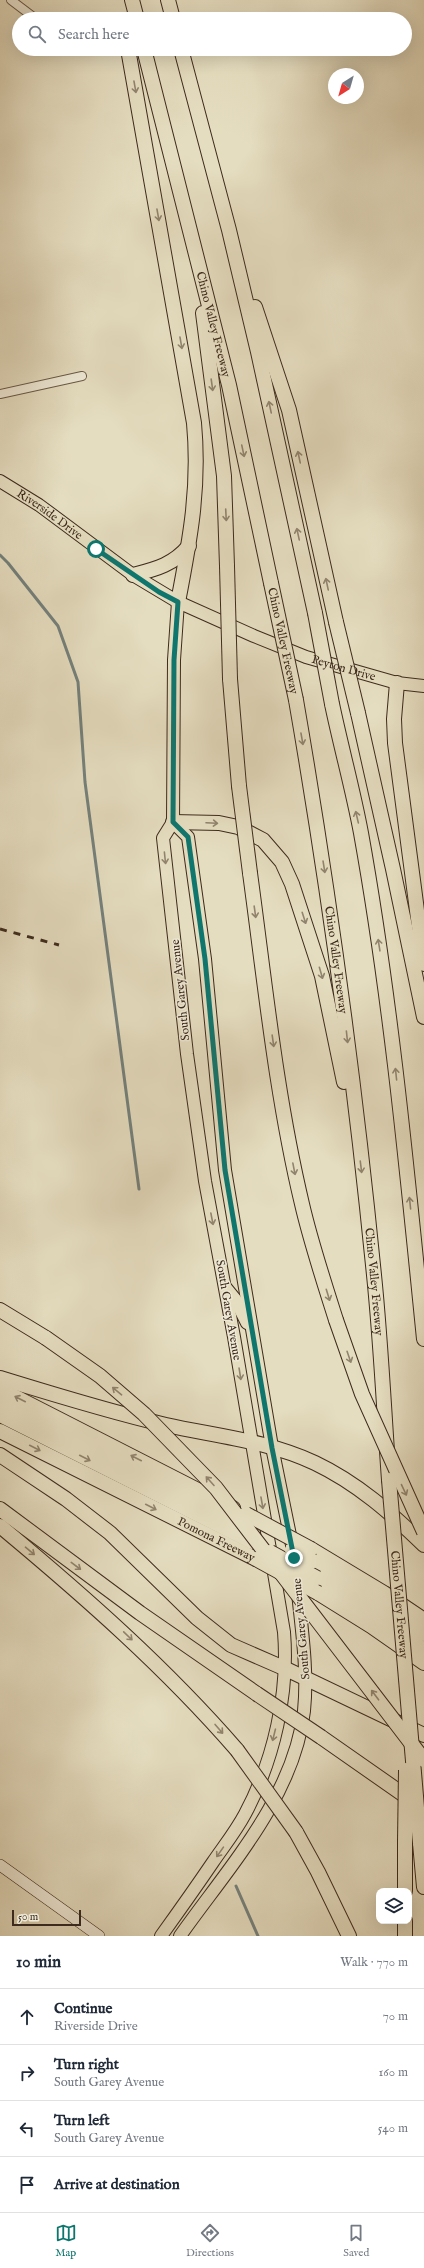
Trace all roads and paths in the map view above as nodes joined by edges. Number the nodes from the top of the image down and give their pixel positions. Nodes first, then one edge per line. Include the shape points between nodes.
1 (11, 0) edge
2 (131, 0) edge
3 (168, 0) edge
4 (27, 12) edge
5 (130, 12) edge
6 (135, 12) edge
7 (171, 12) edge
8 (129, 56) edge
9 (146, 56) edge
10 (183, 56) edge
11 (229, 230) junction
12 (194, 250) junction
13 (82, 376) dead end
14 (0, 394) edge
15 (0, 481) edge
16 (189, 545) junction
17 (133, 575) junction
18 (178, 602) junction
19 (397, 683) junction
20 (424, 686) edge
21 (173, 822) junction
22 (424, 964) edge
23 (424, 1017) edge
24 (358, 1141) junction
25 (225, 1288) junction
26 (0, 1310) edge
27 (424, 1339) edge
28 (255, 1343) junction
29 (0, 1378) edge
30 (0, 1389) edge
31 (0, 1402) edge
32 (0, 1415) edge
33 (0, 1431) edge
34 (251, 1442) junction
35 (272, 1448) junction
36 (0, 1455) edge
37 (0, 1509) edge
38 (248, 1521) junction
39 (0, 1526) edge
40 (424, 1532) edge
41 (424, 1545) edge
42 (312, 1555) junction
43 (424, 1620) edge
44 (424, 1634) edge
45 (424, 1650) edge
46 (424, 1663) edge
47 (286, 1669) junction
48 (306, 1678) junction
49 (409, 1716) junction
50 (424, 1735) edge
51 (424, 1760) edge
52 (424, 1808) edge
53 (0, 1865) edge
54 (424, 1887) edge
55 (405, 1888) edge
56 (405, 1924) edge
57 (99, 1936) edge
58 (161, 1936) edge
59 (180, 1936) edge
60 (349, 1936) edge
61 (405, 1936) edge

1 - 4 street
2 - 5 highway
2 - 6 highway
3 - 7 highway
8 -> 16 highway via 194,423 196,496
9 - 12 highway, Chino Valley Freeway
10 - 11 highway
23 -> 11 highway, bridge via 289,410
27 -> 11 highway, bridge via 392,1037 361,832 258,352
12 -> 24 highway, Chino Valley Freeway, bridge via 229,385 296,700 340,979
12 -> 40 highway, bridge via 224,476 230,679 239,786 292,1155 308,1230 336,1320 362,1394
13 - 14 street
15 - 17 main road, Riverside Drive via 39,505
16 - 17 highway via 165,566
16 - 18 highway
17 - 18 main road, Riverside Drive
18 - 19 main road, Peyton Drive via 306,657
18 - 21 main road, South Garey Avenue via 174,660
19 - 20 main road, Peyton Drive
19 - 22 highway via 395,743
21 -> 24 highway via 219,823 238,827 262,840 282,862 292,884 322,976
21 -> 25 main road, South Garey Avenue via 163,838 186,1047 205,1181
21 - 28 main road, South Garey Avenue via 188,837 205,959 225,1170
24 -> 49 highway, Chino Valley Freeway, bridge via 374,1276
25 - 28 main road via 241,1309
25 -> 34 main road, South Garey Avenue
51 -> 26 highway, bridge via 216,1488 144,1414 100,1376
28 - 35 main road, South Garey Avenue
29 - 34 highway via 110,1412
38 -> 30 highway
31 - 38 highway
32 -> 45 highway, bridge via 252,1542 317,1578 382,1619
33 -> 46 highway, Pomona Freeway, bridge via 256,1559 318,1593
34 - 35 highway
34 -> 47 main road, South Garey Avenue via 284,1632
35 - 41 highway via 315,1463 348,1481 373,1499
35 - 48 main road, South Garey Avenue via 294,1558
36 - 47 highway via 66,1499 110,1533 222,1640
37 -> 52 highway, bridge via 140,1613
38 - 42 highway, bridge
39 -> 60 highway, bridge via 124,1632 199,1707 237,1750 296,1832
42 - 43 highway via 366,1582
42 - 44 highway
47 - 48 highway
47 -> 58 main road, South Garey Avenue via 274,1733 255,1794 235,1831
48 - 50 highway
48 - 59 main road, South Garey Avenue via 304,1712 297,1743 282,1786 258,1826
49 - 54 highway, Chino Valley Freeway, bridge
49 - 55 highway, bridge via 406,1756
53 - 57 street
56 - 61 highway

